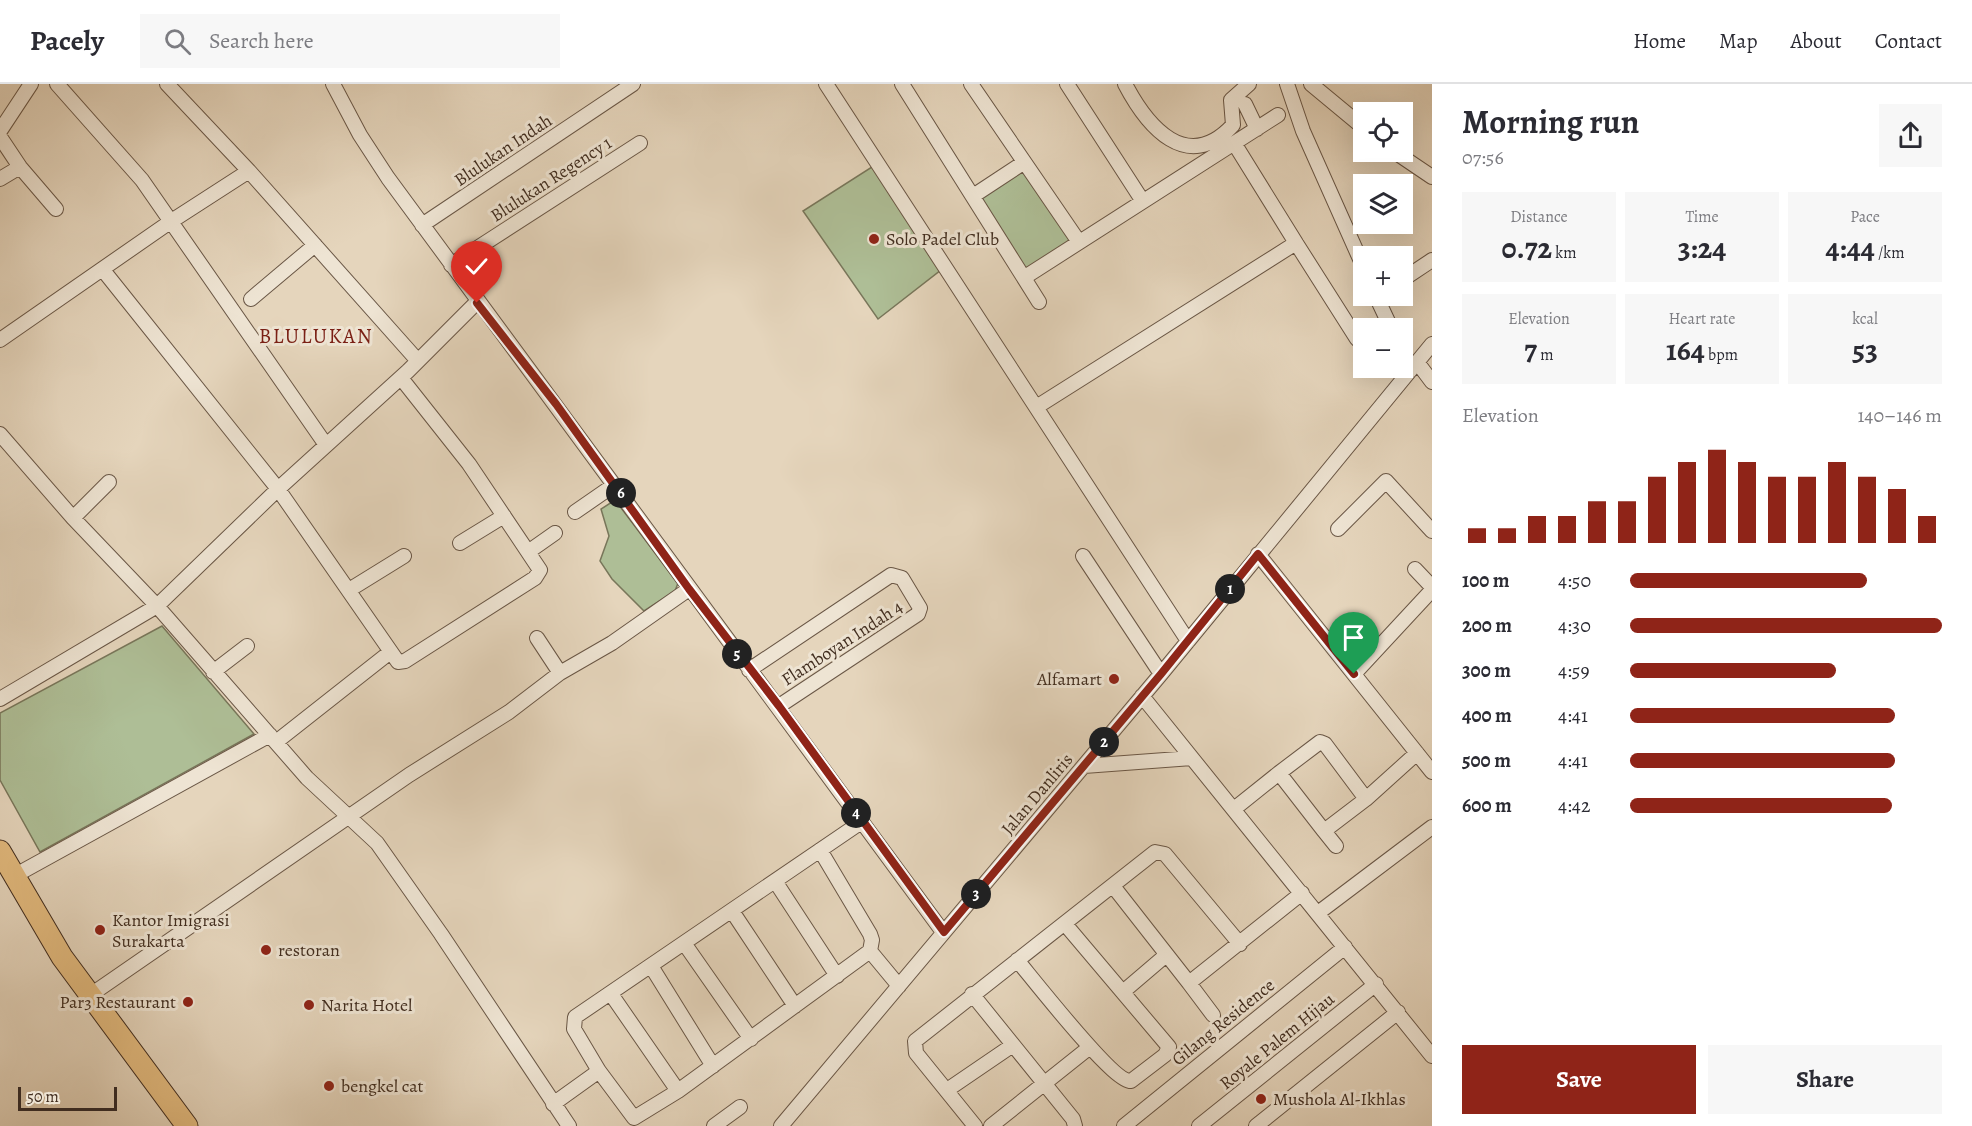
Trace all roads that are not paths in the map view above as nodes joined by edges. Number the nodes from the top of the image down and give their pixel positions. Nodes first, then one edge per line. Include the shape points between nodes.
1 (31, 84) edge
2 (57, 84) edge
3 (333, 84) edge
4 (633, 84) edge
5 (826, 84) edge
6 (902, 84) edge
7 (970, 84) edge
8 (1067, 84) edge
9 (1125, 84) edge
10 (1249, 84) edge
11 (1287, 84) edge
12 (1311, 84) edge
13 (175, 87) edge
14 (1245, 104) dead end
15 (1278, 115) dead end
16 (1353, 119) edge
17 (1257, 129) junction
18 (0, 131) edge
19 (0, 137) edge
20 (640, 143) dead end
21 (1234, 143) junction
22 (1410, 162) edge
23 (1023, 164) junction
24 (20, 166) junction
25 (249, 171) junction
26 (1432, 177) edge
27 (0, 179) edge
28 (973, 196) junction
29 (1142, 200) junction
30 (56, 209) dead end
31 (170, 222) junction
32 (423, 225) junction
33 (1079, 242) junction
34 (1296, 243) junction
35 (315, 245) junction
36 (1354, 246) edge
37 (1432, 260) edge
38 (451, 265) junction
39 (103, 270) junction
40 (1413, 273) edge
41 (1025, 277) junction
42 (251, 299) dead end
43 (477, 302) junction
44 (1039, 302) dead end
45 (1353, 333) edge
46 (0, 339) edge
47 (1432, 344) edge
48 (418, 361) junction
49 (1414, 367) junction
50 (401, 378) junction
51 (1432, 382) edge
52 (1038, 406) junction
53 (0, 434) edge
54 (326, 445) junction
55 (109, 482) dead end
56 (614, 485) junction
57 (278, 489) junction
58 (575, 512) dead end
59 (504, 516) junction
60 (73, 518) junction
61 (1338, 529) dead end
62 (1432, 531) edge
63 (555, 533) dead end
64 (460, 543) dead end
65 (528, 552) junction
66 (1258, 554) junction
67 (404, 556) dead end
68 (1083, 556) dead end
69 (1415, 569) dead end
70 (1432, 588) edge
71 (689, 589) junction
72 (349, 590) junction
73 (157, 606) junction
74 (537, 638) dead end
75 (1188, 641) junction
76 (247, 646) dead end
77 (389, 653) junction
78 (749, 670) junction
79 (213, 672) junction
80 (560, 673) junction
81 (1161, 674) junction
82 (1354, 674) junction
83 (1142, 696) junction
84 (0, 699) edge
85 (779, 706) junction
86 (273, 738) junction
87 (1417, 753) junction
88 (1192, 758) junction
89 (1084, 766) junction
90 (1430, 766) edge
91 (1279, 773) junction
92 (1366, 798) junction
93 (1234, 808) junction
94 (350, 817) junction
95 (857, 825) dead end
96 (1432, 827) edge
97 (1324, 831) junction
98 (1336, 846) dead end
99 (0, 850) edge
100 (820, 850) junction
101 (14, 876) junction
102 (775, 881) junction
103 (1113, 886) junction
104 (1302, 893) junction
105 (732, 911) junction
106 (1318, 913) junction
107 (1065, 924) junction
108 (944, 932) junction
109 (684, 943) junction
110 (1240, 944) junction
111 (1345, 947) junction
112 (870, 951) junction
113 (1166, 956) junction
114 (1017, 960) junction
115 (651, 966) junction
116 (837, 976) junction
117 (1189, 983) junction
118 (1376, 984) junction
119 (899, 986) junction
120 (1124, 991) junction
121 (611, 994) junction
122 (972, 994) junction
123 (89, 996) junction
124 (795, 1006) junction
125 (1398, 1012) junction
126 (1213, 1016) dead end
127 (751, 1038) junction
128 (1013, 1045) junction
129 (1090, 1047) junction
130 (1432, 1056) edge
131 (713, 1066) junction
132 (599, 1071) junction
133 (1045, 1085) junction
134 (947, 1090) junction
135 (678, 1091) junction
136 (553, 1104) junction
137 (740, 1107) dead end
138 (637, 1122) edge
139 (187, 1126) edge
140 (568, 1126) edge
141 (714, 1126) edge
142 (781, 1126) edge
143 (975, 1126) edge
144 (991, 1126) edge
145 (1076, 1126) edge
146 (1124, 1126) edge
147 (1200, 1126) edge
148 (1256, 1126) edge

1 - 18 street
2 - 31 street via 142,180
3 - 32 street via 360,135
4 - 32 street, Blulukan Indah
5 - 52 street
6 - 28 street
7 - 23 street
8 - 29 street
9 - 10 street via 1151,126 1167,137 1195,146 1233,125 1231,100
11 - 36 street
12 - 16 street
13 - 25 street
14 - 17 street
15 - 17 street
17 - 21 street
19 - 24 street
20 - 38 street, Blulukan Regency 1
21 - 29 street
21 - 34 street
22 - 26 street
23 - 28 street
23 - 33 street
24 - 27 street
24 - 30 street
25 - 31 street
25 - 35 street
28 - 41 street
29 - 33 street
31 - 39 street
31 - 54 street
32 - 38 street
33 - 41 street
34 - 45 street
34 - 52 street
35 - 42 street
35 - 48 street
37 - 40 street
38 - 43 street
39 - 46 street
39 - 57 street
41 - 44 street
43 - 48 street
43 - 56 street
47 - 49 street, Jalan Danliris
48 - 50 street
49 - 51 street
49 - 66 street, Jalan Danliris
50 - 54 street
50 - 59 street via 469,464
52 - 75 street
53 - 60 street
54 - 57 street
55 - 60 street
56 - 58 street
56 - 71 street
57 - 72 street
57 - 73 street
59 - 64 street
59 - 65 street
60 - 73 street
61 - 62 street via 1386,481
63 - 65 street
65 - 77 street via 540,568 535,578 405,661 398,662
66 - 75 street, Jalan Danliris
66 - 82 street
67 - 72 street
68 - 81 street
69 - 70 street
70 - 82 street
71 - 78 street
71 - 80 street
72 - 77 street
73 - 79 street
73 - 84 street
74 - 80 street
75 - 81 street, Jalan Danliris
76 - 79 street
77 - 86 street
78 - 85 street
78 - 85 street, Flamboyan Indah 4 via 891,575 902,578 920,608 918,614
79 - 86 street
80 - 94 street
81 - 83 street, Jalan Danliris
82 - 87 street
83 - 88 street
83 - 89 street, Jalan Danliris
85 - 108 street
86 - 94 street via 307,778
86 - 101 street
87 - 90 street
87 - 92 street
88 - 89 street
88 - 93 street
89 - 108 street, Jalan Danliris
91 - 92 street via 1320,742
91 - 93 street
91 - 97 street
92 - 97 street
93 - 104 street
94 - 123 street
94 - 136 street via 392,861
95 - 100 street
96 - 106 street
97 - 98 street
99 - 101 highway
100 - 102 street
100 - 112 street via 870,934
101 - 123 highway
102 - 105 street
102 - 116 street
103 - 107 street
103 - 110 street via 1154,853 1162,853
103 - 113 street
104 - 106 street
104 - 110 street
105 - 109 street
105 - 124 street
106 - 111 street
107 - 114 street
107 - 120 street
108 - 119 street, Jalan Danliris
109 - 115 street
109 - 127 street
110 - 117 street
111 - 118 street
111 - 146 street, Gilang Residence
112 - 116 street
112 - 119 street
113 - 117 street
113 - 120 street
114 - 122 street
114 - 129 street
115 - 121 street
115 - 131 street
116 - 124 street
117 - 126 street
118 - 125 street
118 - 147 street, Royale Palem Hijau
119 - 142 street, Jalan Danliris
120 - 129 street via 1169,1047 1168,1052 1128,1082
121 - 132 street via 578,1014 572,1025
121 - 135 street
122 - 128 street
122 - 134 street via 917,1039 914,1046
123 - 139 highway
124 - 127 street
125 - 130 street
125 - 148 street
127 - 131 street
128 - 133 street
128 - 134 street
129 - 133 street
131 - 135 street
132 - 136 street
132 - 138 street
133 - 144 street
133 - 145 street
134 - 143 street
135 - 138 street
136 - 140 street
137 - 141 street

